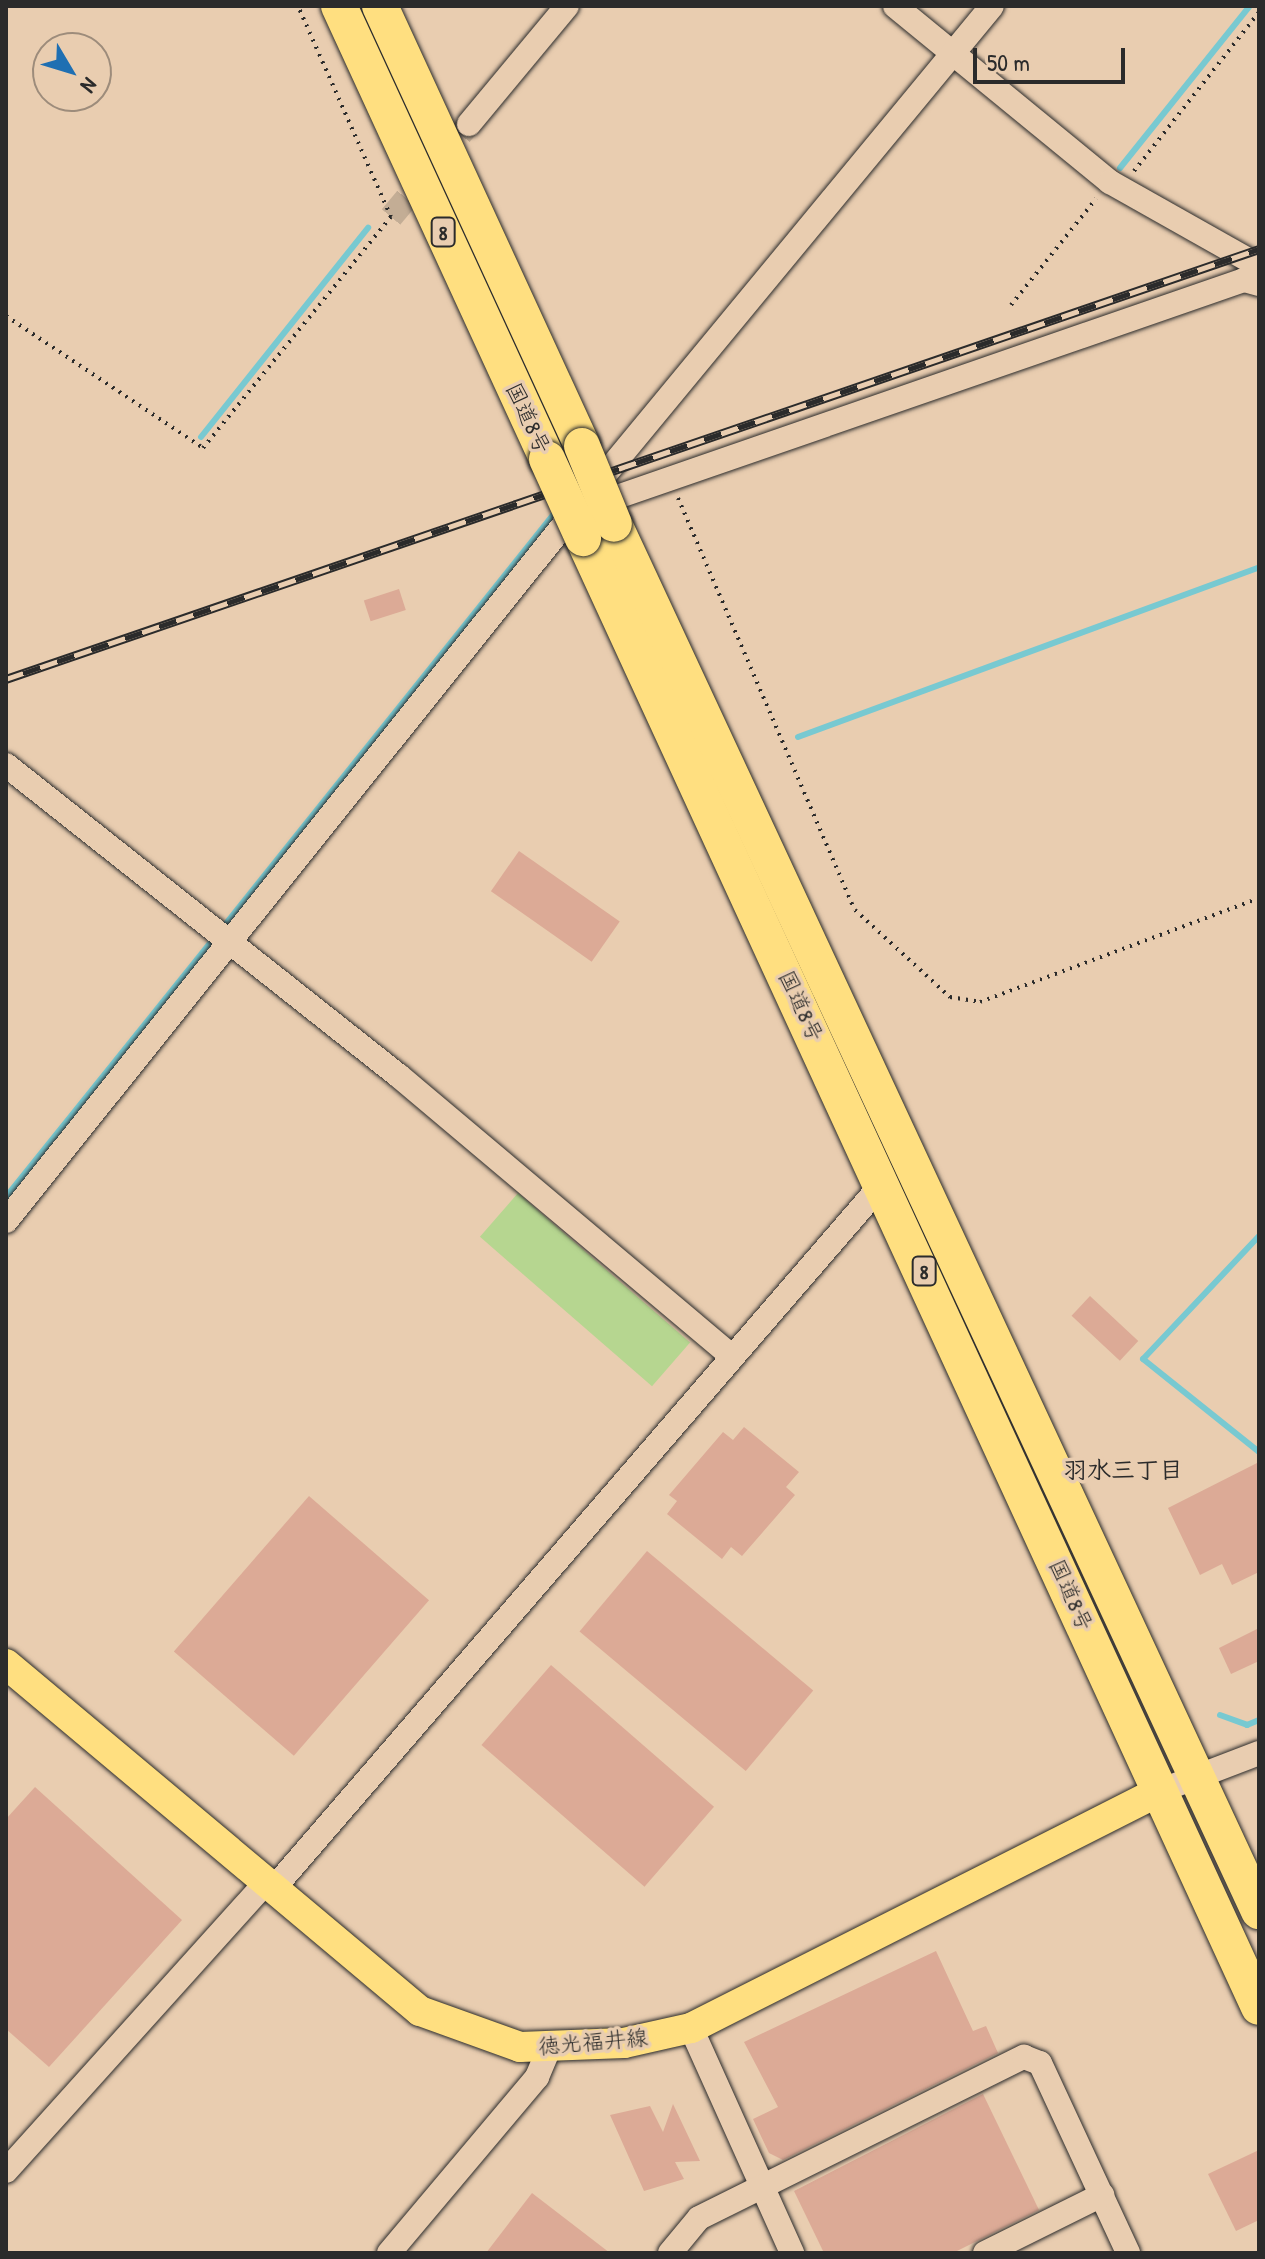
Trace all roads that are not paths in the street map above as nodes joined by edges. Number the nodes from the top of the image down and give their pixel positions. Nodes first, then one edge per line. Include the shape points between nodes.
1 (339, 6) edge
2 (380, 6) edge
3 (567, 6) edge
4 (895, 6) edge
5 (992, 6) edge
6 (951, 53) junction
7 (469, 124) tunnel mouth
8 (1259, 266) edge
9 (1259, 284) edge
10 (590, 525) junction
11 (6, 765) edge
12 (230, 941) junction
13 (883, 1183) junction
14 (6, 1221) edge
15 (733, 1357) junction
16 (6, 1664) edge
17 (1259, 1753) edge
18 (1198, 1776) junction
19 (1160, 1791) junction
20 (270, 1885) junction
21 (1259, 1911) edge
22 (1259, 2007) edge
23 (691, 2028) junction
24 (549, 2049) junction
25 (6, 2171) edge
26 (762, 2186) junction
27 (1102, 2195) junction
28 (389, 2253) edge
29 (670, 2253) edge
30 (792, 2253) edge
31 (985, 2253) edge
32 (1128, 2253) edge

1 - 10 highway, 国道8号 / 8, bridge via 547,459
2 - 10 highway, 国道8号 / 8, bridge via 582,446
3 - 7 street
4 - 6 street
5 - 6 street
6 - 8 street via 1115,184
6 - 10 street
9 - 10 street via 1244,280 670,479
10 - 12 street
10 - 13 highway, 国道8号 / 8
10 - 18 highway, 国道8号 / 8
11 - 12 street
12 - 14 street
12 - 15 street
13 - 15 street
13 - 19 highway, 国道8号 / 8
15 - 20 street
16 - 20 main road, 徳光福井線
17 - 18 street
18 - 19 street
18 - 21 highway, 国道8号 / 8
19 - 22 highway, 国道8号 / 8
19 - 23 main road, 徳光福井線
20 - 24 main road, 徳光福井線 via 420,2011 520,2047
20 - 25 street
23 - 24 main road, 徳光福井線
23 - 26 street
24 - 28 street via 537,2077
26 - 27 street via 1024,2057 1040,2063
26 - 29 street via 699,2218
26 - 30 street
27 - 31 street
27 - 32 street

